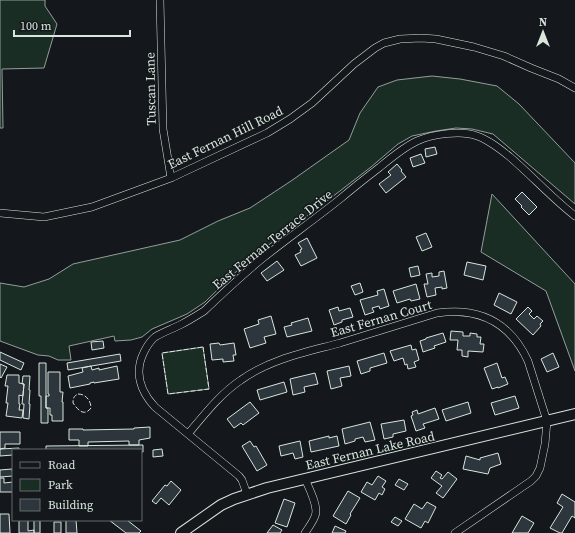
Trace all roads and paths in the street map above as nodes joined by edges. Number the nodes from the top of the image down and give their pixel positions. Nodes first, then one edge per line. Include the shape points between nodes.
1 (160, 0) edge
2 (575, 88) edge
3 (171, 178) junction
4 (0, 213) edge
5 (575, 216) edge
6 (575, 414) edge
7 (547, 421) junction
8 (188, 434) junction
9 (306, 478) junction
10 (247, 494) junction
11 (181, 533) edge
12 (305, 533) edge
13 (455, 533) edge

1 - 3 street, Tuscan Lane via 163,129
2 - 3 street, East Fernan Hill Road via 504,56 474,48 436,39 409,38 390,41 375,48 354,64 312,103 290,119
3 - 4 street, East Fernan Hill Road via 92,207 44,217
5 - 8 street, East Fernan Terrace Drive via 502,150 476,135 453,133 417,141 261,259 204,311 157,336 147,347 141,357 138,371 144,392 155,407
6 - 7 street, East Fernan Lake Road
7 - 8 street, East Fernan Court via 528,361 515,339 505,329 482,316 468,312 447,312 264,366 225,392
7 - 9 street, East Fernan Lake Road
7 - 13 street via 545,444 536,476
8 - 10 street, East Fernan Terrace Drive via 239,476
9 - 10 street, East Fernan Lake Road
9 - 12 street via 316,510
10 - 11 street, East Fernan Lake Road via 220,505

